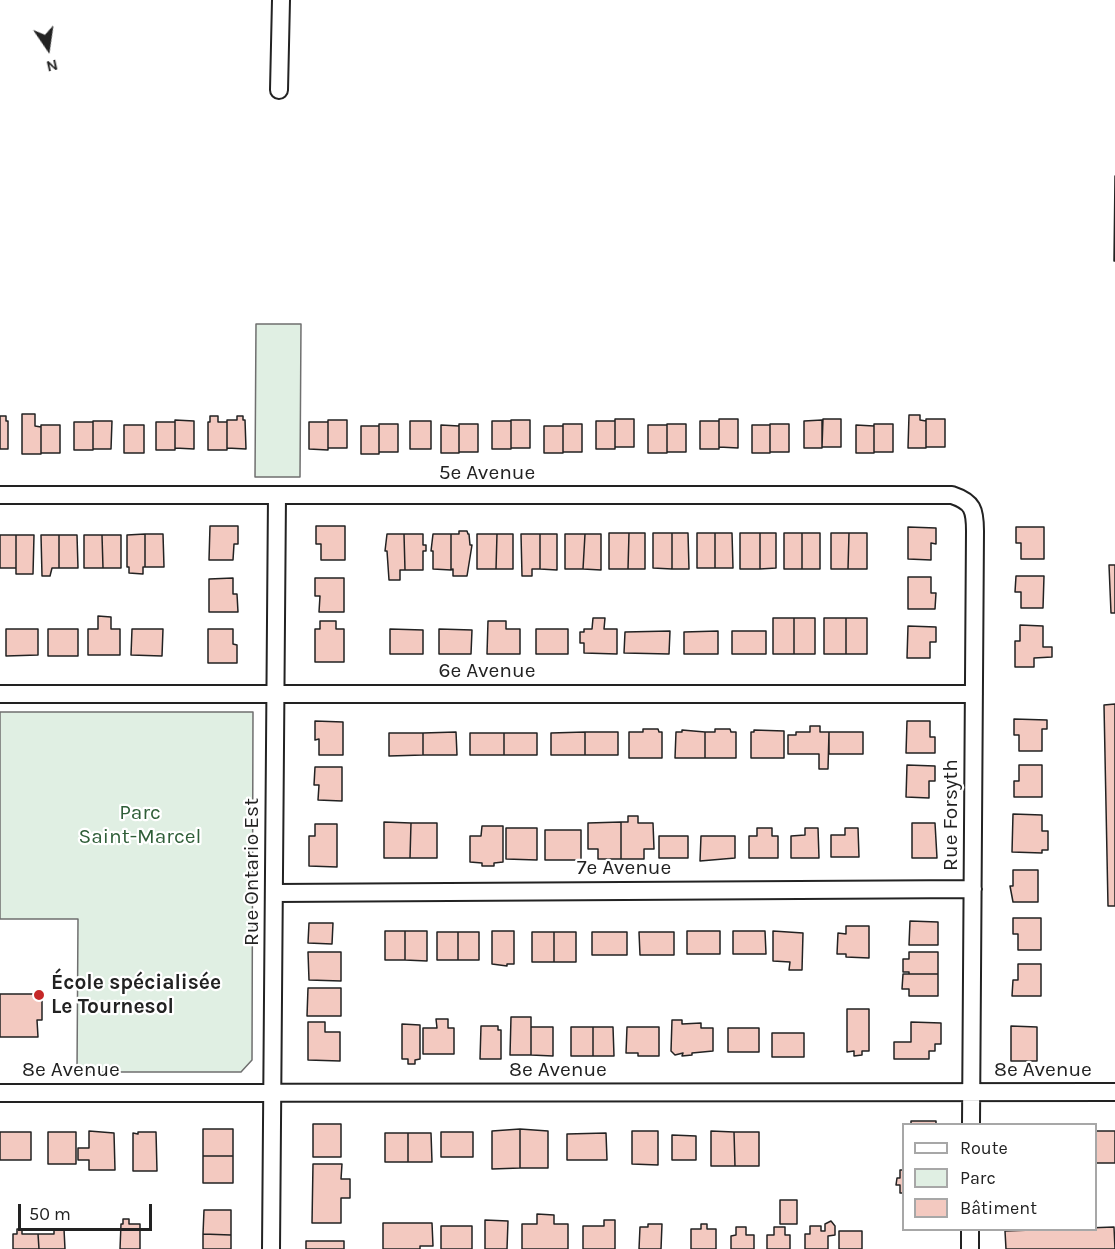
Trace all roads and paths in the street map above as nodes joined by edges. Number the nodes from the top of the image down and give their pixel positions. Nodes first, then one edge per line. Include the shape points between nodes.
1 (280, 0) edge
2 (279, 90) dead end
3 (0, 495) edge
4 (277, 495) junction
5 (971, 506) joint
6 (274, 693) junction
7 (0, 694) edge
8 (974, 694) junction
9 (973, 889) junction
10 (275, 892) junction
11 (273, 1092) junction
12 (1115, 1092) edge
13 (0, 1093) edge
14 (971, 1093) junction
15 (971, 1123) edge
16 (970, 1231) edge
17 (271, 1249) edge
18 (970, 1249) edge

1 - 2 street
3 - 4 street, 5e Avenue
4 - 5 street, 5e Avenue via 952,495
4 - 6 street, Rue Ontario Est
5 - 8 street, Rue Forsyth via 975,517
6 - 7 street, 6e Avenue
6 - 8 street, 6e Avenue
6 - 10 street, Rue Ontario Est
8 - 9 street, Rue Forsyth
9 - 10 street, 7e Avenue
9 - 14 street, Rue Forsyth
10 - 11 street, Rue Ontario Est
11 - 13 street, 8e Avenue
11 - 14 street, 8e Avenue
11 - 17 street, Rue Ontario Est
12 - 14 street, 8e Avenue
14 - 15 street, Rue Forsyth
16 - 18 street

